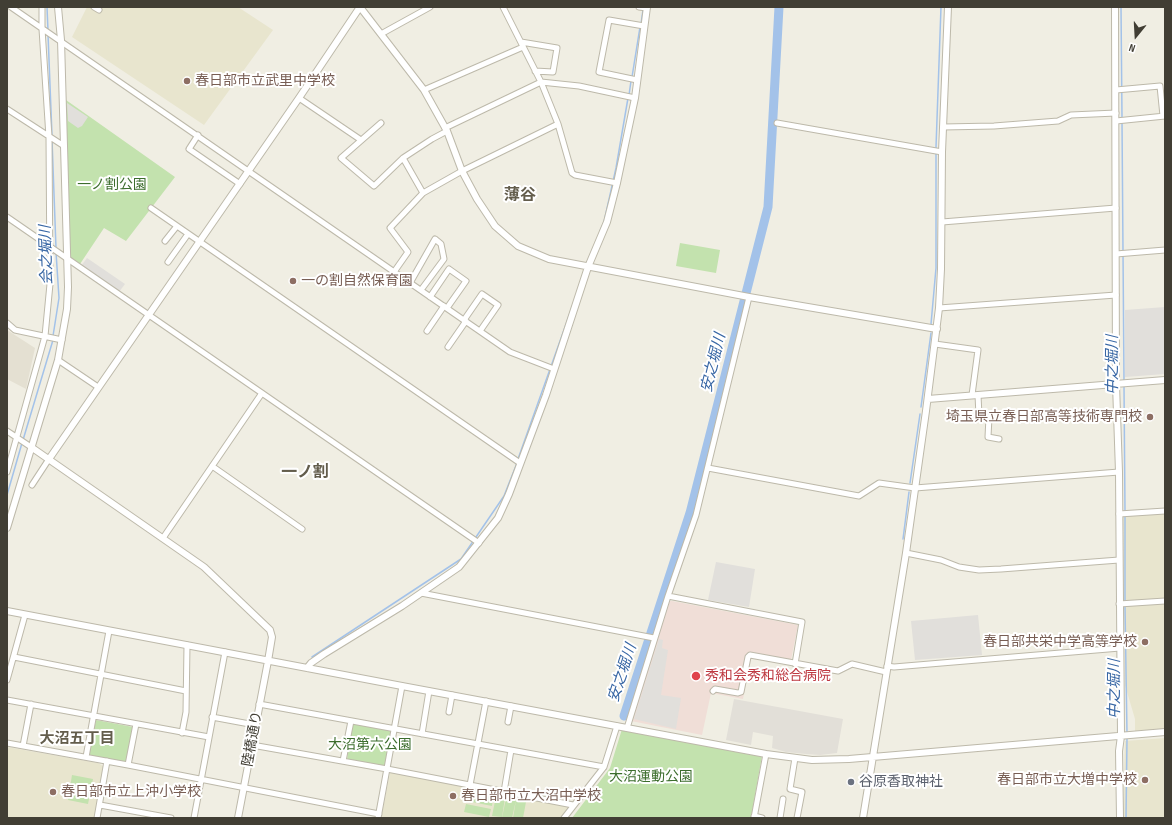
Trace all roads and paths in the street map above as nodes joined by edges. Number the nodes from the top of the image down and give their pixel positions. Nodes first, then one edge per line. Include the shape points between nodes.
1 (11, 7) edge
2 (42, 7) edge
3 (58, 7) edge
4 (94, 7) edge
5 (360, 7) edge
6 (430, 7) edge
7 (503, 7) edge
8 (639, 7) edge
9 (948, 7) edge
10 (1115, 7) edge
11 (647, 8) edge
12 (99, 10) dead end
13 (644, 26) junction
14 (43, 30) junction
15 (381, 34) junction
16 (61, 40) junction
17 (522, 44) junction
18 (536, 71) junction
19 (637, 80) junction
20 (541, 82) junction
21 (424, 90) junction
22 (1116, 90) junction
23 (299, 98) junction
24 (635, 98) junction
25 (7, 109) edge
26 (1116, 113) junction
27 (1164, 116) edge
28 (1116, 121) junction
29 (381, 122) dead end
30 (777, 123) dead end
31 (558, 124) junction
32 (943, 127) junction
33 (446, 130) junction
34 (198, 135) junction
35 (50, 137) junction
36 (361, 140) junction
37 (64, 146) junction
38 (941, 152) junction
39 (403, 158) junction
40 (249, 170) junction
41 (462, 171) junction
42 (617, 182) junction
43 (240, 184) junction
44 (423, 192) junction
45 (151, 208) dead end
46 (1116, 208) junction
47 (7, 217) edge
48 (942, 222) junction
49 (177, 226) junction
50 (188, 234) junction
51 (166, 241) dead end
52 (199, 242) junction
53 (52, 248) junction
54 (1165, 250) edge
55 (1118, 254) junction
56 (64, 257) junction
57 (168, 262) dead end
58 (588, 267) junction
59 (394, 272) junction
60 (410, 283) junction
61 (421, 290) junction
62 (1116, 295) junction
63 (430, 297) junction
64 (750, 297) junction
65 (446, 307) junction
66 (939, 308) junction
67 (149, 315) junction
68 (465, 321) junction
69 (7, 323) edge
70 (937, 329) junction
71 (428, 331) dead end
72 (480, 331) junction
73 (46, 336) junction
74 (59, 339) junction
75 (935, 344) junction
76 (448, 346) dead end
77 (58, 360) junction
78 (554, 369) junction
79 (1165, 380) edge
80 (1116, 384) junction
81 (98, 387) junction
82 (262, 393) junction
83 (975, 395) junction
84 (928, 399) junction
85 (7, 432) edge
86 (17, 438) junction
87 (999, 439) dead end
88 (31, 447) junction
89 (49, 459) junction
90 (520, 464) junction
91 (212, 466) junction
92 (708, 468) junction
93 (7, 472) edge
94 (1119, 472) junction
95 (32, 485) dead end
96 (915, 488) junction
97 (1165, 511) edge
98 (1119, 514) junction
99 (7, 528) edge
100 (302, 529) dead end
101 (163, 538) junction
102 (479, 543) junction
103 (906, 553) junction
104 (1119, 560) junction
105 (421, 593) junction
106 (668, 596) junction
107 (1165, 601) edge
108 (1119, 604) junction
109 (7, 611) edge
110 (25, 615) junction
111 (110, 631) junction
112 (654, 638) junction
113 (187, 645) junction
114 (1120, 648) junction
115 (225, 652) junction
116 (14, 657) junction
117 (268, 661) junction
118 (795, 664) junction
119 (307, 668) junction
120 (887, 669) junction
121 (101, 674) junction
122 (7, 680) edge
123 (402, 686) junction
124 (186, 691) junction
125 (429, 691) junction
126 (713, 691) dead end
127 (452, 695) junction
128 (7, 700) edge
129 (486, 701) junction
130 (31, 704) junction
131 (259, 704) junction
132 (511, 706) junction
133 (449, 712) dead end
134 (94, 716) junction
135 (212, 717) junction
136 (351, 721) junction
137 (508, 722) dead end
138 (136, 724) junction
139 (255, 725) junction
140 (617, 726) junction
141 (627, 728) junction
142 (395, 729) junction
143 (182, 732) junction
144 (1165, 732) edge
145 (422, 734) junction
146 (1121, 736) junction
147 (209, 737) junction
148 (7, 743) edge
149 (478, 744) junction
150 (252, 745) junction
151 (23, 746) junction
152 (511, 750) junction
153 (766, 754) junction
154 (874, 756) junction
155 (86, 757) junction
156 (795, 758) junction
157 (107, 761) junction
158 (343, 761) junction
159 (128, 765) junction
160 (604, 767) junction
161 (387, 769) junction
162 (202, 779) junction
163 (470, 785) junction
164 (244, 788) junction
165 (504, 792) junction
166 (783, 799) dead end
167 (100, 805) junction
168 (574, 805) junction
169 (378, 816) edge
170 (754, 817) edge
171 (97, 818) edge
172 (168, 818) edge
173 (194, 818) edge
174 (238, 818) edge
175 (564, 818) edge
176 (762, 818) edge
177 (780, 818) edge
178 (797, 818) edge
179 (863, 818) edge
180 (1120, 818) edge

1 - 14 street
2 - 14 street
3 - 16 street
4 - 12 street
5 - 15 street
5 - 23 street
6 - 15 street
7 - 17 street
8 - 11 street
9 - 32 street
10 - 22 street
11 - 13 street
13 - 19 street
13 - 19 street via 609,20 599,72
14 - 16 street
14 - 35 street
15 - 21 street
16 - 34 street
16 - 37 street
17 - 18 street
17 - 18 street via 558,48 553,72
17 - 21 street
18 - 20 street
19 - 24 street
20 - 24 street via 579,86
20 - 31 street
20 - 33 street
21 - 33 street
22 - 26 street
22 - 27 street via 1160,86
23 - 36 street
23 - 40 street
24 - 42 street
25 - 35 street
26 - 28 street
26 - 32 street via 1071,115 1058,121
27 - 28 street
28 - 46 street
29 - 36 street
30 - 38 street
31 - 41 street
31 - 42 street via 575,176
32 - 38 street
33 - 39 street
33 - 41 street
34 - 40 street
34 - 43 street via 189,149
35 - 37 street
35 - 53 street
36 - 39 street via 341,158 374,186
37 - 56 street
38 - 48 street
39 - 44 street
40 - 43 street
40 - 59 street
41 - 44 street
41 - 58 street via 495,226 518,246 549,259
42 - 58 street via 607,222
43 - 52 street
44 - 59 street via 390,228 408,252
45 - 49 street
46 - 48 street
46 - 55 street
47 - 53 street
48 - 66 street
49 - 50 street
49 - 51 street
50 - 52 street
50 - 57 street
52 - 67 street
52 - 90 street
53 - 56 street
53 - 73 street
54 - 55 street
55 - 62 street
56 - 67 street
56 - 74 street via 67,308
58 - 64 street
58 - 78 street
59 - 60 street
60 - 61 street
60 - 61 street via 435,239 441,244 444,258
61 - 63 street
62 - 66 street
62 - 80 street
63 - 65 street
63 - 65 street via 449,269 466,281
64 - 70 street
64 - 92 street
65 - 68 street
65 - 71 street
66 - 70 street
67 - 81 street
67 - 82 street
68 - 72 street
68 - 72 street via 482,294 498,305
68 - 76 street
69 - 73 street via 16,330
70 - 75 street
72 - 78 street via 510,352
73 - 74 street
73 - 86 street
74 - 77 street
75 - 83 street via 978,350
75 - 84 street
77 - 81 street
77 - 88 street
78 - 90 street
79 - 80 street
80 - 83 street
80 - 94 street
81 - 89 street
82 - 91 street
82 - 102 street
83 - 84 street
83 - 87 street via 979,416 989,417 988,437
84 - 96 street
85 - 86 street
86 - 88 street
86 - 93 street
88 - 89 street
88 - 99 street
89 - 95 street
89 - 101 street
90 - 102 street via 498,518
91 - 100 street
91 - 101 street
92 - 96 street via 859,496 879,483
92 - 106 street via 696,515
94 - 96 street
94 - 98 street
96 - 103 street
97 - 98 street
98 - 104 street
101 - 117 street, 陸橋通り via 204,567 270,630 272,637
102 - 105 street via 459,567
103 - 104 street via 941,560 959,568 979,570
103 - 120 street
104 - 108 street
105 - 112 street
105 - 119 street via 324,654
106 - 112 street
106 - 118 street via 802,622
107 - 108 street
108 - 114 street
109 - 110 street
110 - 111 street
110 - 116 street
111 - 113 street
111 - 121 street
112 - 141 street
113 - 115 street
113 - 124 street
114 - 120 street
114 - 146 street
115 - 117 street
115 - 135 street
116 - 121 street
116 - 122 street
117 - 119 street
117 - 131 street, 陸橋通り
118 - 120 street via 838,672 852,664
118 - 126 street via 750,655 741,692 738,694 715,689
119 - 123 street
120 - 154 street
121 - 124 street
121 - 134 street
123 - 125 street
123 - 142 street
124 - 143 street via 186,712
125 - 127 street
125 - 145 street
127 - 129 street
127 - 133 street
128 - 130 street
129 - 132 street
129 - 149 street
130 - 134 street
130 - 151 street
131 - 136 street
131 - 139 street, 陸橋通り
132 - 137 street
132 - 140 street
134 - 138 street
134 - 155 street
135 - 139 street
135 - 147 street
136 - 142 street
136 - 158 street
138 - 143 street
138 - 159 street
139 - 150 street, 陸橋通り
140 - 141 street
140 - 160 street
141 - 153 street
142 - 145 street
142 - 161 street
143 - 147 street
144 - 146 street
145 - 149 street
146 - 154 street
146 - 180 street
147 - 162 street
148 - 151 street
149 - 152 street
149 - 163 street
150 - 158 street
150 - 164 street, 陸橋通り
151 - 155 street
152 - 160 street
152 - 165 street
153 - 156 street
153 - 170 street
154 - 156 street via 830,760
154 - 179 street
155 - 157 street
156 - 178 street via 790,789 802,792
157 - 159 street
157 - 167 street
158 - 161 street
159 - 162 street
160 - 168 street
161 - 163 street
161 - 169 street
162 - 164 street
162 - 173 street
163 - 165 street
164 - 169 street
164 - 174 street, 陸橋通り
165 - 168 street
166 - 177 street
167 - 171 street
167 - 172 street
168 - 175 street
170 - 176 street

